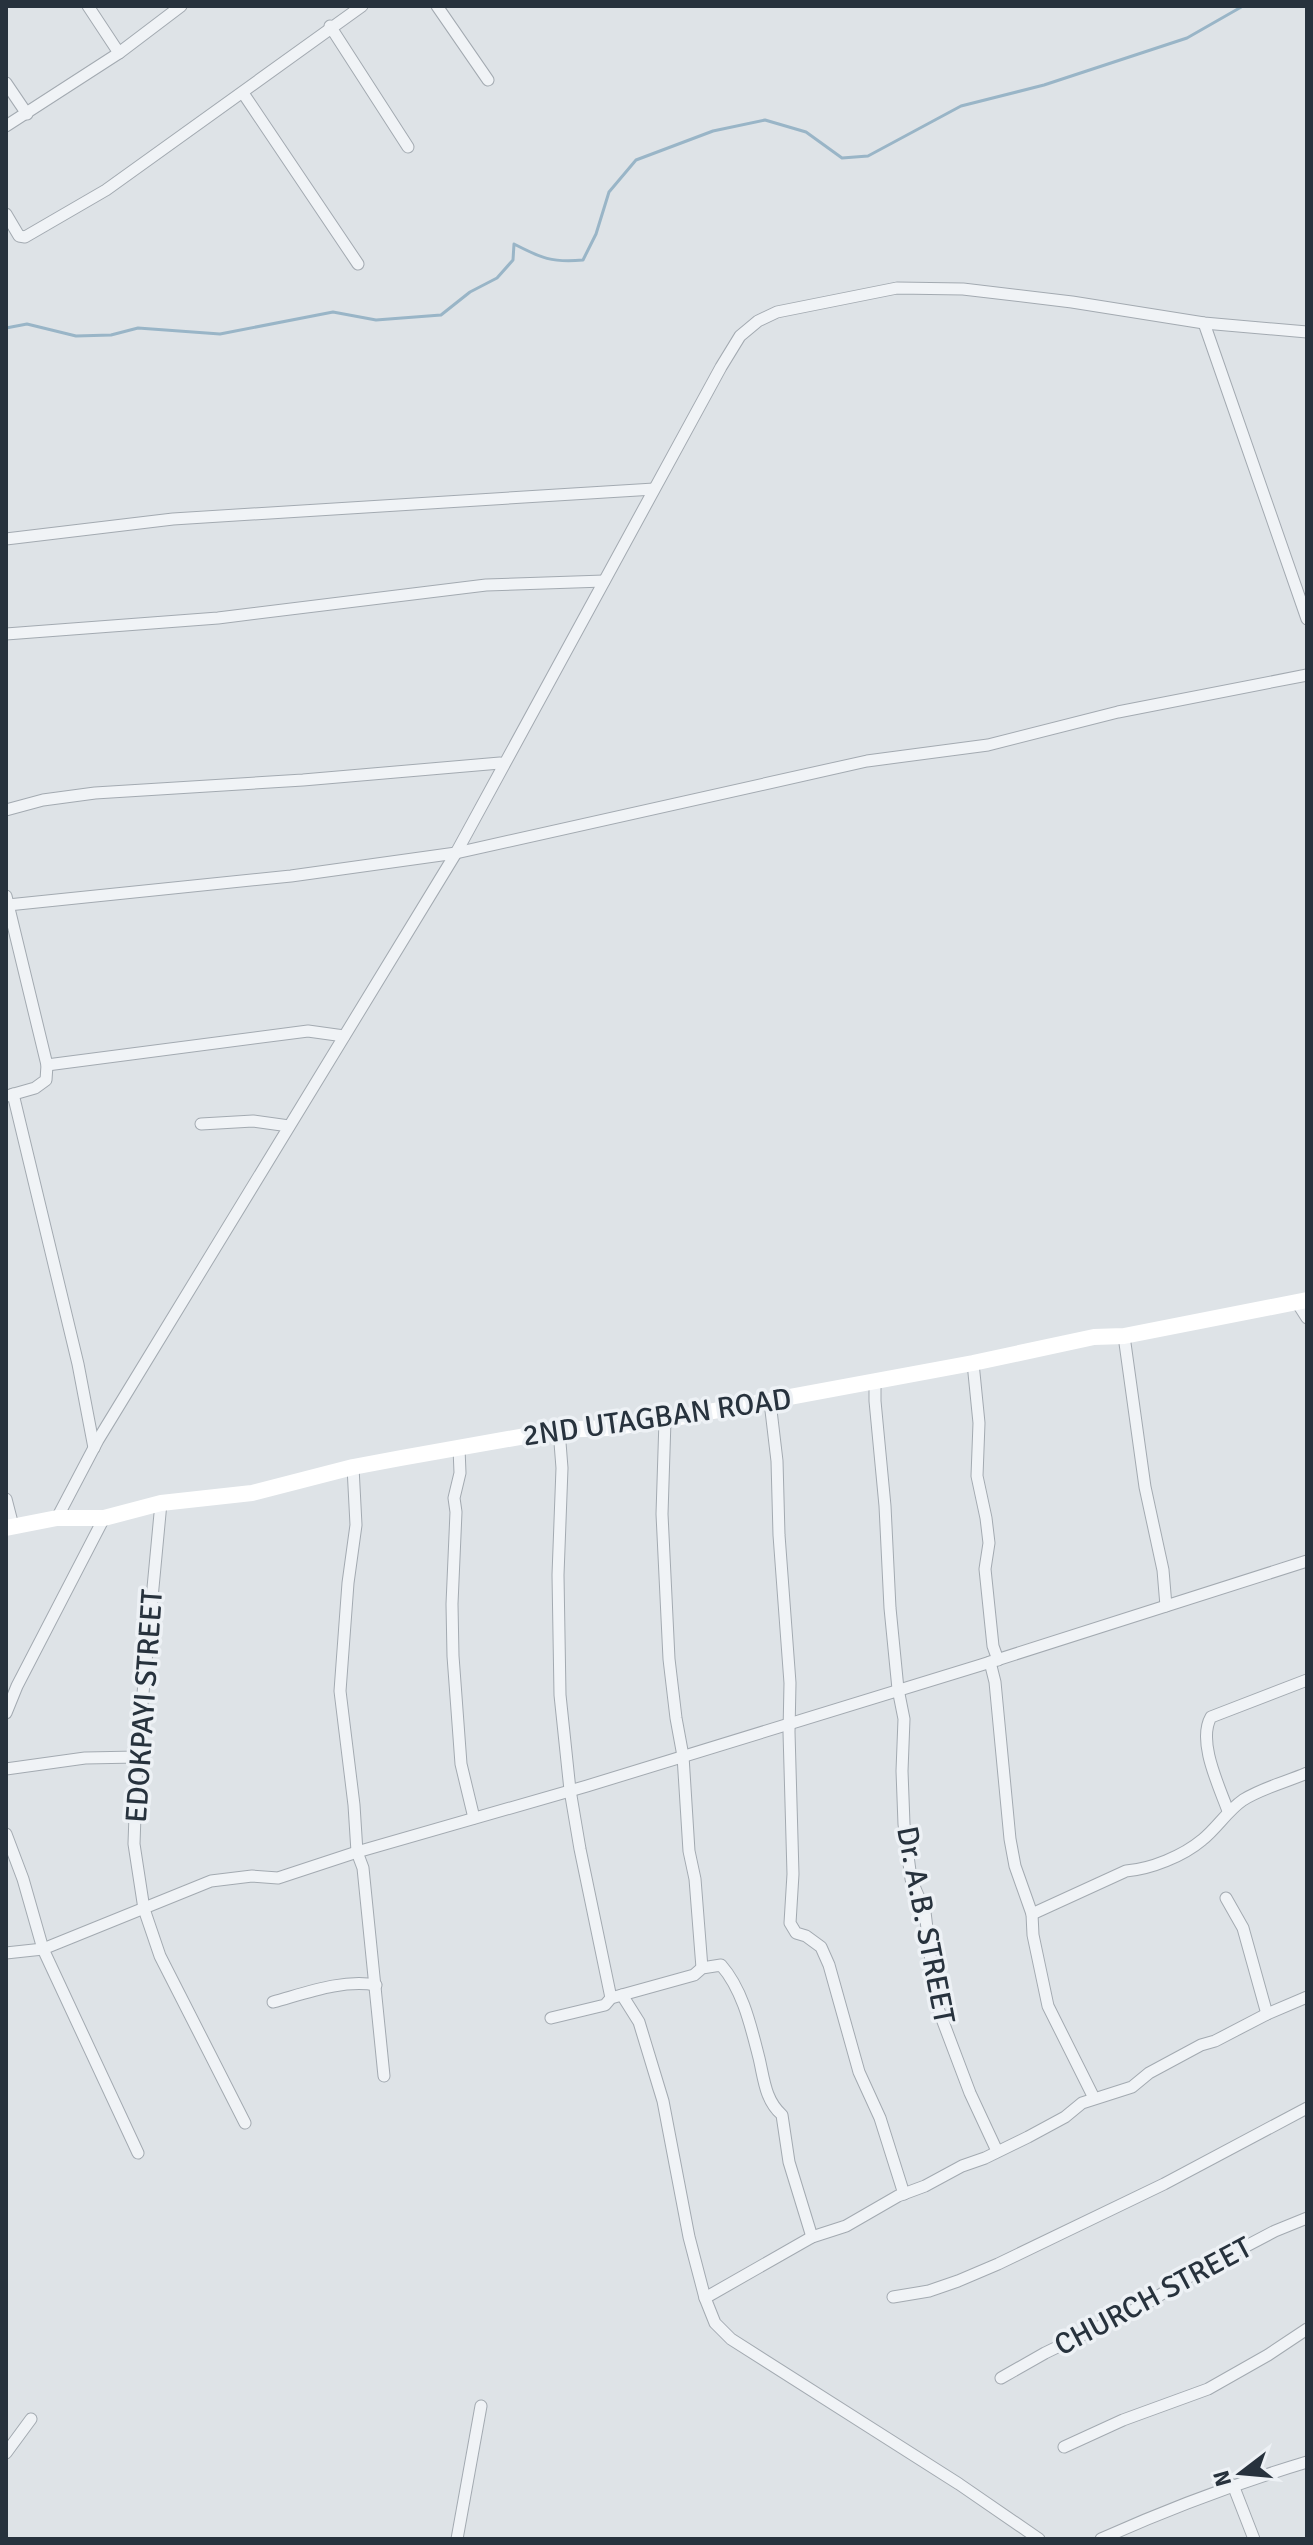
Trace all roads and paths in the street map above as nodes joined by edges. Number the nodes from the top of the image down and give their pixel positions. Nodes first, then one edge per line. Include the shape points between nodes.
1 (88, 6) edge
2 (181, 6) edge
3 (362, 6) edge
4 (437, 6) edge
5 (330, 26) junction
6 (119, 53) junction
7 (488, 80) dead end
8 (6, 83) edge
9 (243, 93) junction
10 (27, 114) junction
11 (6, 126) edge
12 (408, 147) dead end
13 (6, 214) edge
14 (358, 264) dead end
15 (1204, 323) junction
16 (1307, 332) edge
17 (654, 489) junction
18 (6, 539) edge
19 (604, 581) junction
20 (1307, 619) edge
21 (6, 634) edge
22 (1307, 675) edge
23 (500, 763) dead end
24 (6, 810) edge
25 (456, 853) junction
26 (7, 900) edge
27 (344, 1036) junction
28 (47, 1065) junction
29 (10, 1095) edge
30 (201, 1124) dead end
31 (289, 1126) junction
32 (1304, 1307) edge
33 (1124, 1336) junction
34 (973, 1363) junction
35 (875, 1381) junction
36 (770, 1402) junction
37 (665, 1420) junction
38 (559, 1430) junction
39 (94, 1448) junction
40 (459, 1448) junction
41 (353, 1467) junction
42 (6, 1499) edge
43 (161, 1503) junction
44 (57, 1518) junction
45 (104, 1518) junction
46 (9, 1527) edge
47 (1307, 1561) edge
48 (1166, 1606) junction
49 (994, 1661) junction
50 (1307, 1680) edge
51 (898, 1689) junction
52 (6, 1713) edge
53 (790, 1723) junction
54 (683, 1756) junction
55 (137, 1757) junction
56 (6, 1769) edge
57 (1307, 1773) edge
58 (570, 1790) junction
59 (1228, 1811) junction
60 (474, 1818) junction
61 (6, 1834) edge
62 (357, 1852) junction
63 (1226, 1898) dead end
64 (144, 1909) junction
65 (1032, 1914) junction
66 (43, 1949) junction
67 (6, 1953) edge
68 (702, 1968) junction
69 (376, 1985) junction
70 (616, 1996) junction
71 (1307, 1997) edge
72 (273, 2002) dead end
73 (1267, 2014) junction
74 (551, 2018) dead end
75 (384, 2076) dead end
76 (1094, 2098) junction
77 (1307, 2108) edge
78 (245, 2123) dead end
79 (997, 2151) junction
80 (138, 2153) dead end
81 (904, 2194) junction
82 (1307, 2218) edge
83 (812, 2237) junction
84 (893, 2297) dead end
85 (705, 2298) junction
86 (1307, 2329) edge
87 (1001, 2378) dead end
88 (481, 2406) dead end
89 (31, 2419) dead end
90 (1064, 2447) dead end
91 (6, 2453) edge
92 (1307, 2462) edge
93 (1233, 2485) junction
94 (457, 2539) edge
95 (1039, 2539) edge
96 (1101, 2539) edge
97 (1254, 2539) edge

1 - 6 street
2 - 6 street
3 - 5 street
4 - 7 street
5 - 9 street
5 - 12 street
6 - 10 street
8 - 10 street
9 - 13 street via 106,190 25,237
9 - 14 street
10 - 11 street
15 - 16 street
15 - 17 street via 963,289 897,288 777,312 740,336
15 - 20 street
17 - 18 street via 173,519
17 - 19 street
19 - 21 street via 486,585 218,618
19 - 25 street
22 - 25 street via 1118,712 988,745 854,764
23 - 24 street via 95,793
25 - 26 street via 291,876
25 - 27 street
26 - 28 street
27 - 28 street via 308,1031
27 - 31 street
28 - 29 street via 46,1080
29 - 39 street
30 - 31 street via 253,1121
31 - 39 street
32 - 33 street, 2ND UTAGBAN ROAD
33 - 34 street, 2ND UTAGBAN ROAD via 1094,1337
33 - 48 street
34 - 35 street, 2ND UTAGBAN ROAD
34 - 49 street
35 - 36 street, 2ND UTAGBAN ROAD
35 - 51 street, Dr. A.B. STREET
36 - 37 street, 2ND UTAGBAN ROAD
36 - 53 street
37 - 38 street, 2ND UTAGBAN ROAD
37 - 54 street via 662,1514 669,1659
38 - 40 street, 2ND UTAGBAN ROAD
38 - 58 street via 558,1648
39 - 44 street
40 - 41 street, 2ND UTAGBAN ROAD
40 - 60 street via 453,1656 461,1764
41 - 43 street, 2ND UTAGBAN ROAD via 252,1493
41 - 62 street via 356,1525 340,1691
42 - 46 street
43 - 45 street, 2ND UTAGBAN ROAD
43 - 55 street, EDOKPAYI STREET
44 - 45 street, 2ND UTAGBAN ROAD
44 - 46 street, 2ND UTAGBAN ROAD
45 - 52 street
47 - 48 street
48 - 49 street
49 - 51 street
49 - 65 street via 1010,1839
50 - 59 street via 1211,1717 1206,1726 1211,1762
51 - 53 street
51 - 79 street, Dr. A.B. STREET via 904,1719 908,1858 925,1912 936,2003
53 - 54 street
53 - 81 street via 790,1923 796,1933 821,1947
54 - 58 street
54 - 68 street
55 - 56 street
55 - 64 street, EDOKPAYI STREET via 134,1844
57 - 59 street via 1254,1794
58 - 60 street
58 - 70 street
59 - 65 street via 1201,1841 1171,1857 1126,1871
60 - 62 street
61 - 66 street
62 - 64 street via 278,1878 211,1881
62 - 69 street
63 - 73 street via 1243,1928
64 - 66 street
64 - 78 street, EDOKPAYI STREET via 160,1956
65 - 76 street via 1048,2006
66 - 67 street
66 - 80 street
68 - 70 street via 694,1975
68 - 83 street via 721,1965 737,1987 771,2105 782,2115 789,2162
69 - 72 street via 322,1988
69 - 75 street
70 - 74 street via 605,2005
70 - 85 street via 639,2022 663,2101
71 - 73 street
73 - 76 street via 1149,2073 1132,2087
76 - 79 street
77 - 84 street via 1129,2202 958,2281
79 - 81 street
81 - 83 street via 846,2226
82 - 87 street, CHURCH STREET
83 - 85 street
85 - 95 street via 715,2323 731,2339
86 - 90 street via 1208,2389
88 - 94 street
89 - 91 street
92 - 93 street
93 - 96 street
93 - 97 street

